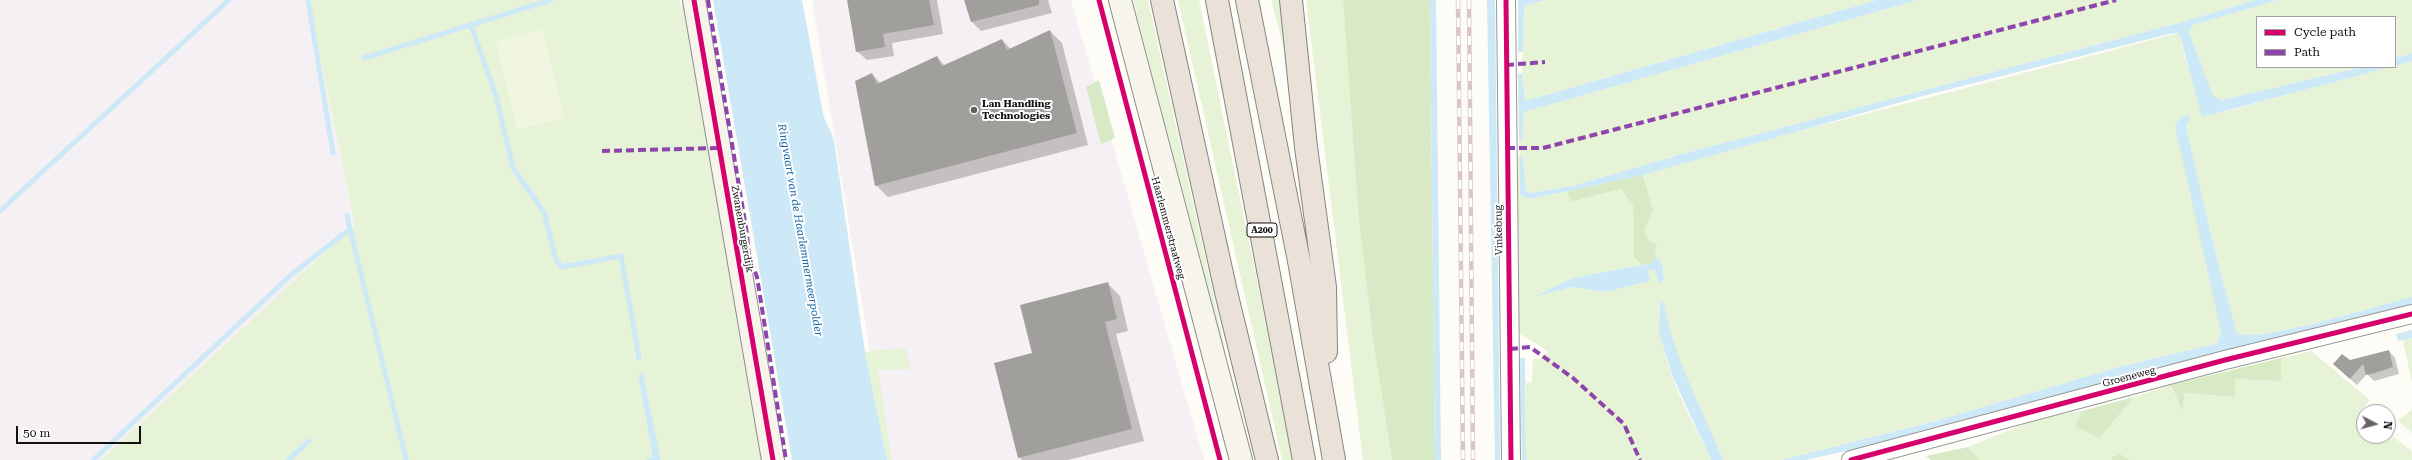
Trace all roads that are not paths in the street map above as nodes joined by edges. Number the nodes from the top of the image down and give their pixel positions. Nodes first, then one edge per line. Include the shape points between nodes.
1 (694, 0) edge
2 (1120, 0) edge
3 (1162, 0) edge
4 (1217, 0) edge
5 (1247, 0) edge
6 (1291, 0) edge
7 (1506, 0) edge
8 (2412, 314) edge
9 (1326, 409) junction
10 (774, 460) edge
11 (1241, 460) edge
12 (1267, 460) edge
13 (1304, 460) edge
14 (1334, 460) edge
15 (1511, 460) edge
16 (1851, 460) edge

1 - 10 main road, Zwanenburgerdijk
2 - 11 main road, Haarlemmerstraatweg
3 - 12 highway via 1226,292
4 - 13 highway, A200
5 - 9 highway, A200
6 - 9 highway, A200 via 1306,147 1325,287
7 - 15 street, Vinkebrug
8 - 16 street, Groeneweg via 2225,360
9 - 14 highway, A200

